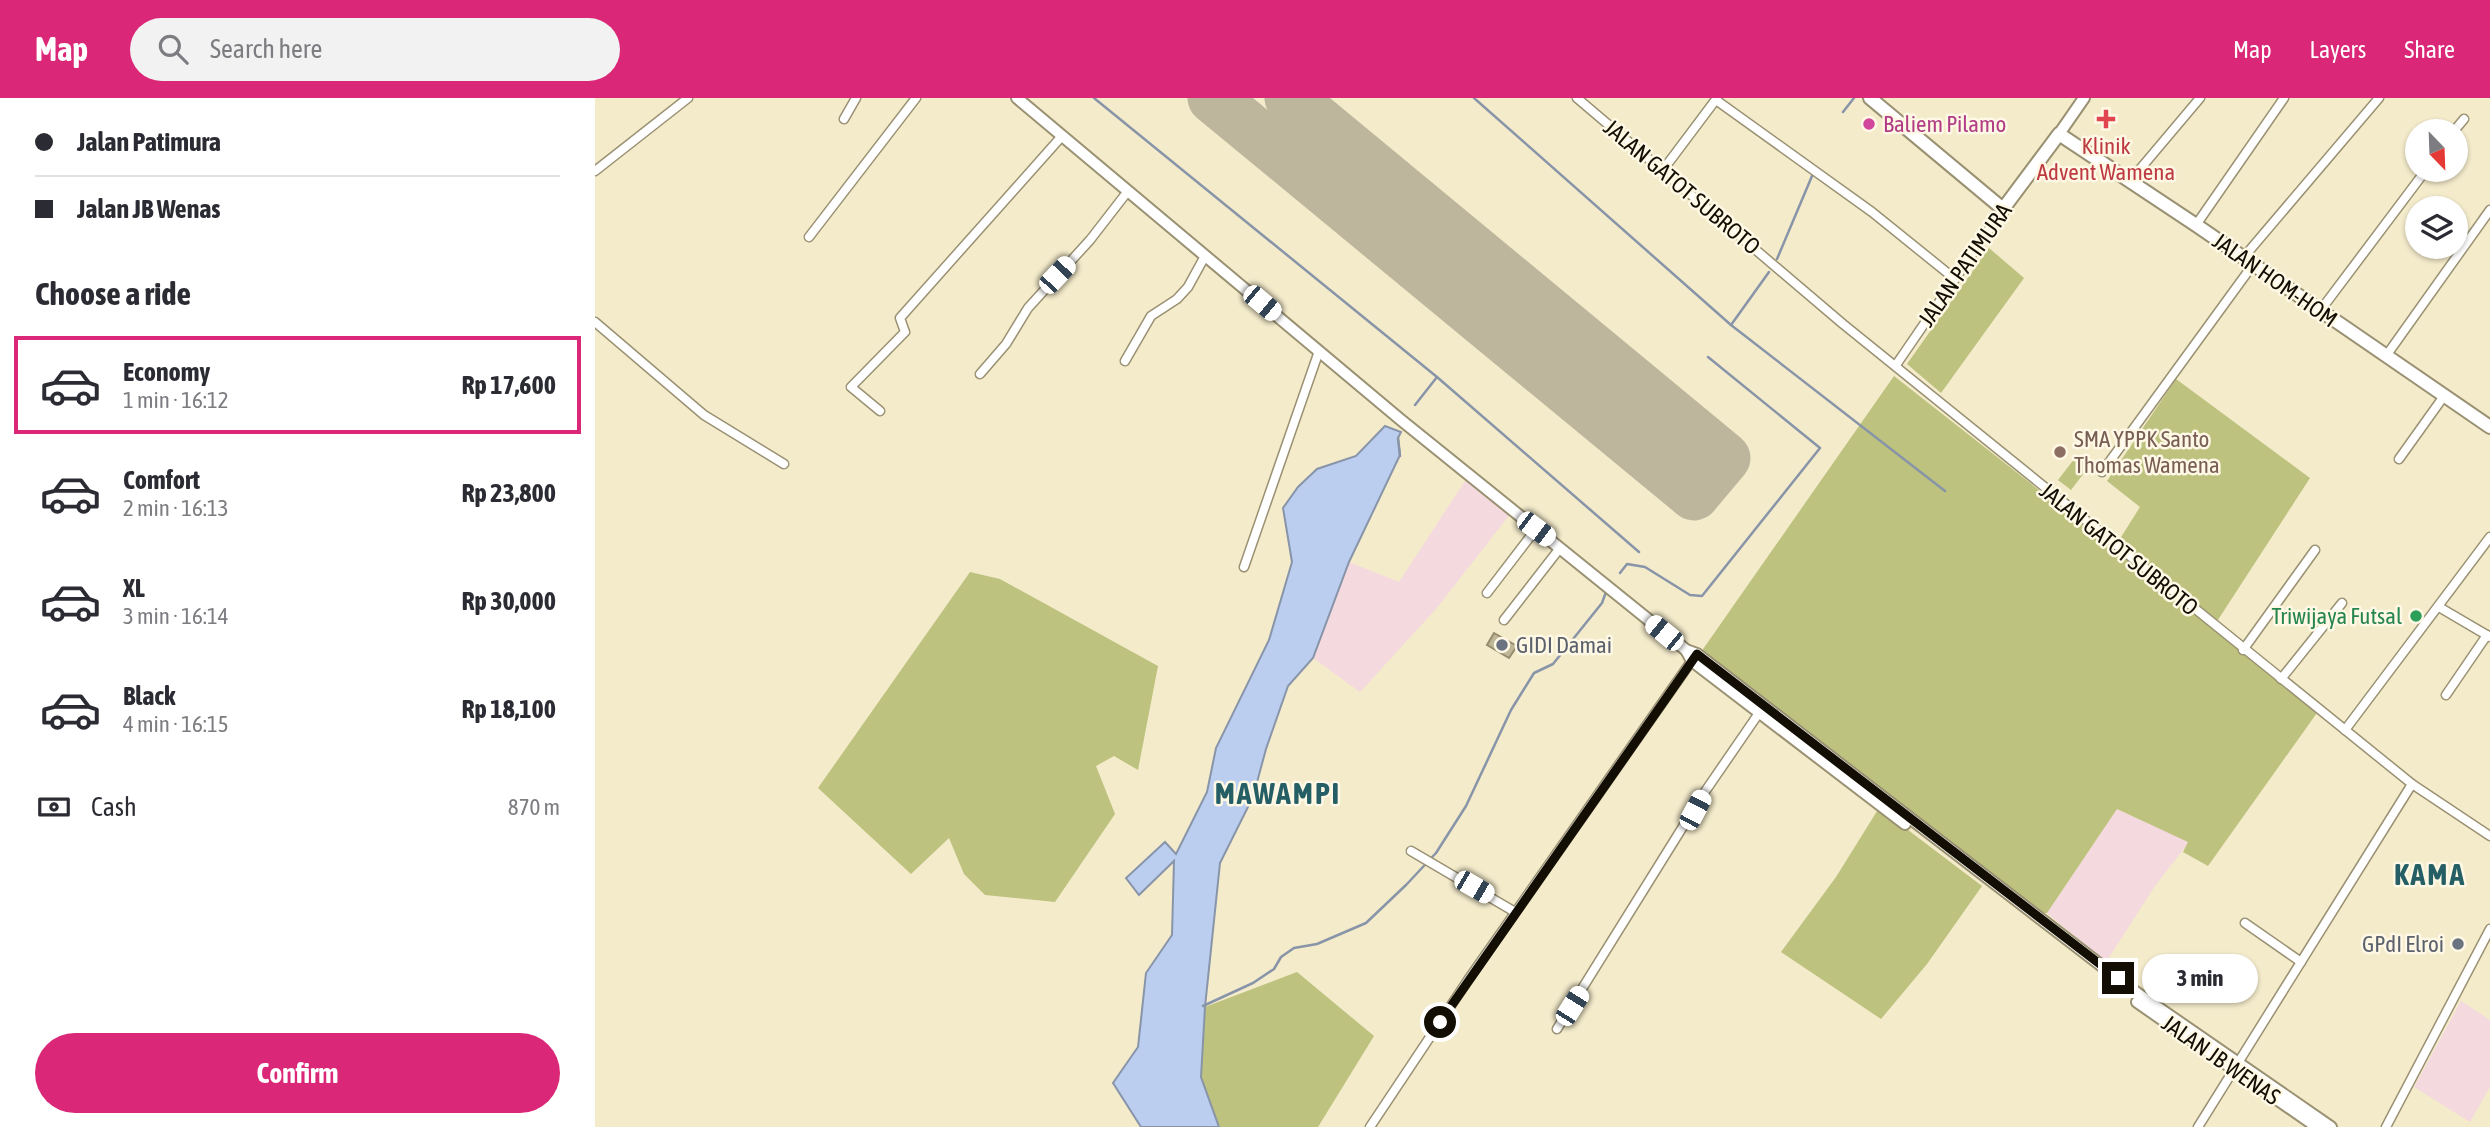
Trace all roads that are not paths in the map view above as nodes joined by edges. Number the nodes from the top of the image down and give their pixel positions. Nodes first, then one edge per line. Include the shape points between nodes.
1 (688, 98) edge
2 (856, 98) edge
3 (916, 98) edge
4 (1017, 98) edge
5 (1577, 98) edge
6 (1870, 98) edge
7 (1881, 98) edge
8 (2084, 98) edge
9 (2200, 98) edge
10 (2284, 98) edge
11 (2379, 98) edge
12 (1716, 99) edge
13 (844, 119) dead end
14 (2059, 135) junction
15 (1062, 136) junction
16 (1663, 170) junction
17 (595, 171) edge
18 (2130, 181) junction
19 (2417, 182) edge
20 (1128, 191) junction
21 (2006, 206) junction
22 (2490, 212) edge
23 (2196, 225) junction
24 (809, 237) dead end
25 (1205, 256) junction
26 (2248, 262) junction
27 (1955, 279) junction
28 (2320, 311) junction
29 (595, 322) edge
30 (1319, 351) junction
31 (2386, 356) junction
32 (1125, 361) dead end
33 (1896, 365) junction
34 (980, 374) dead end
35 (2444, 396) junction
36 (880, 411) dead end
37 (2490, 427) edge
38 (2399, 459) dead end
39 (784, 464) dead end
40 (2102, 472) dead end
41 (1536, 529) junction
42 (2490, 537) edge
43 (1560, 548) junction
44 (2315, 550) dead end
45 (2486, 550) edge
46 (1244, 568) dead end
47 (1487, 593) dead end
48 (2342, 603) dead end
49 (2439, 607) junction
50 (1504, 620) dead end
51 (2489, 636) edge
52 (2243, 650) junction
53 (1691, 655) junction
54 (2281, 680) junction
55 (2446, 695) dead end
56 (1759, 713) junction
57 (2345, 730) junction
58 (2412, 784) junction
59 (1888, 807) junction
60 (2490, 836) edge
61 (1411, 851) dead end
62 (1515, 912) junction
63 (2245, 923) dead end
64 (2490, 929) edge
65 (2301, 962) junction
66 (1557, 1030) dead end
67 (2235, 1066) junction
68 (1370, 1127) edge
69 (2198, 1127) edge
70 (2317, 1127) edge
71 (2331, 1127) edge
72 (2386, 1127) edge

1 - 17 street
2 - 13 street
3 - 24 street
4 - 15 main road
5 - 16 street, JALAN GATOT SUBROTO
6 - 21 highway
7 - 21 highway
8 - 14 main road, JALAN PATIMURA
9 - 18 street
10 - 23 street
11 - 26 street
12 - 16 street
12 - 27 street via 1872,212
14 - 18 highway, JALAN HOM-HOM
14 - 21 highway, JALAN PATIMURA
15 - 20 main road
15 - 36 street via 900,318 905,332 851,387
16 - 33 street, JALAN GATOT SUBROTO
18 - 23 highway, JALAN HOM-HOM
19 - 28 street
20 - 25 main road
20 - 34 street via 1028,308
21 - 27 street, JALAN PATIMURA
22 - 31 street
23 - 26 highway, JALAN HOM-HOM
25 - 30 main road
25 - 32 street via 1188,287 1151,316
26 - 28 highway, JALAN HOM-HOM
26 - 40 street
27 - 33 street, JALAN PATIMURA
28 - 31 highway, JALAN HOM-HOM
29 - 39 street via 704,415
30 - 41 main road
30 - 46 street
31 - 35 highway, JALAN HOM-HOM
33 - 52 street, JALAN GATOT SUBROTO
35 - 37 highway, JALAN HOM-HOM
35 - 38 street
41 - 43 main road
41 - 47 street
42 - 45 street
43 - 50 street
43 - 53 main road
44 - 52 street
45 - 49 street
48 - 54 street
49 - 51 street
49 - 57 street
51 - 55 street
52 - 54 street, JALAN GATOT SUBROTO
53 - 56 main road, JALAN JB WENAS
53 - 59 main road, JALAN JB WENAS
53 - 62 street
54 - 57 street, JALAN GATOT SUBROTO
56 - 59 main road, JALAN JB WENAS
56 - 66 street
57 - 58 street, JALAN GATOT SUBROTO
58 - 60 street, JALAN GATOT SUBROTO
58 - 65 street
59 - 67 main road, JALAN JB WENAS
61 - 62 street
62 - 68 street
63 - 65 street
64 - 72 street
65 - 67 street
67 - 69 street
67 - 70 main road, JALAN JB WENAS
67 - 71 main road, JALAN JB WENAS

